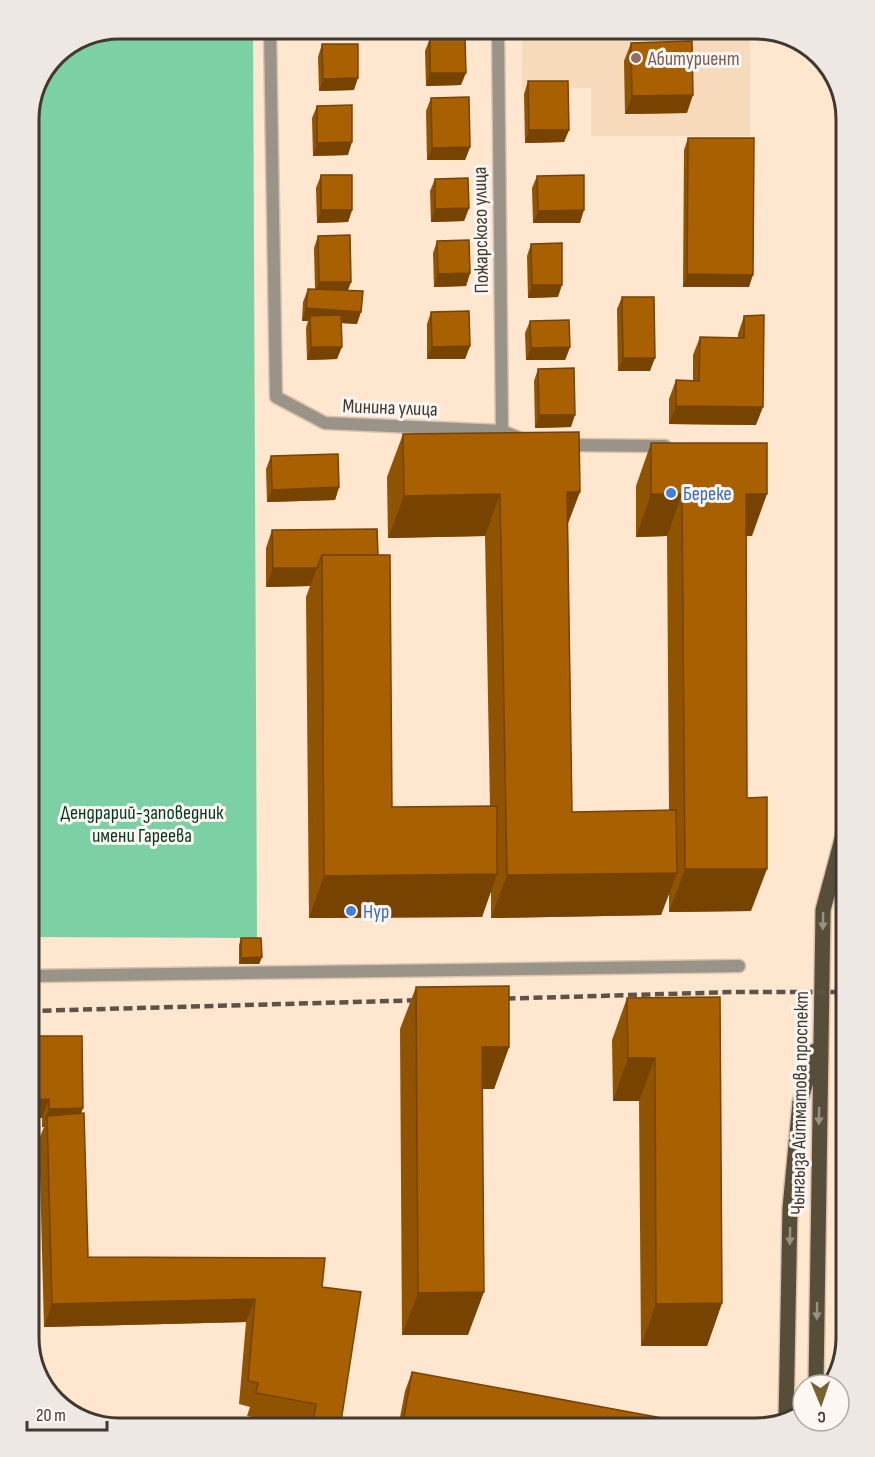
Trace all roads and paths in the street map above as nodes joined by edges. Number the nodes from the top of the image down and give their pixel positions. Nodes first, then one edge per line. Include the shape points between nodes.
1 (270, 39) edge
2 (498, 39) edge
3 (502, 431) junction
4 (674, 446) edge
5 (836, 861) edge
6 (739, 966) dead end
7 (39, 976) edge
8 (820, 1034) junction
9 (816, 1373) edge
10 (786, 1412) edge

1 - 3 street, Минина улица via 276,397 325,423
2 - 3 street, Пожарского улица
3 - 4 street, Минина улица via 541,444
5 -> 8 main road, Чынгыза Айтматова проспект via 823,910
6 - 7 street
8 -> 9 main road, Чынгыза Айтматова проспект
8 -> 10 main road via 800,1102 790,1208

